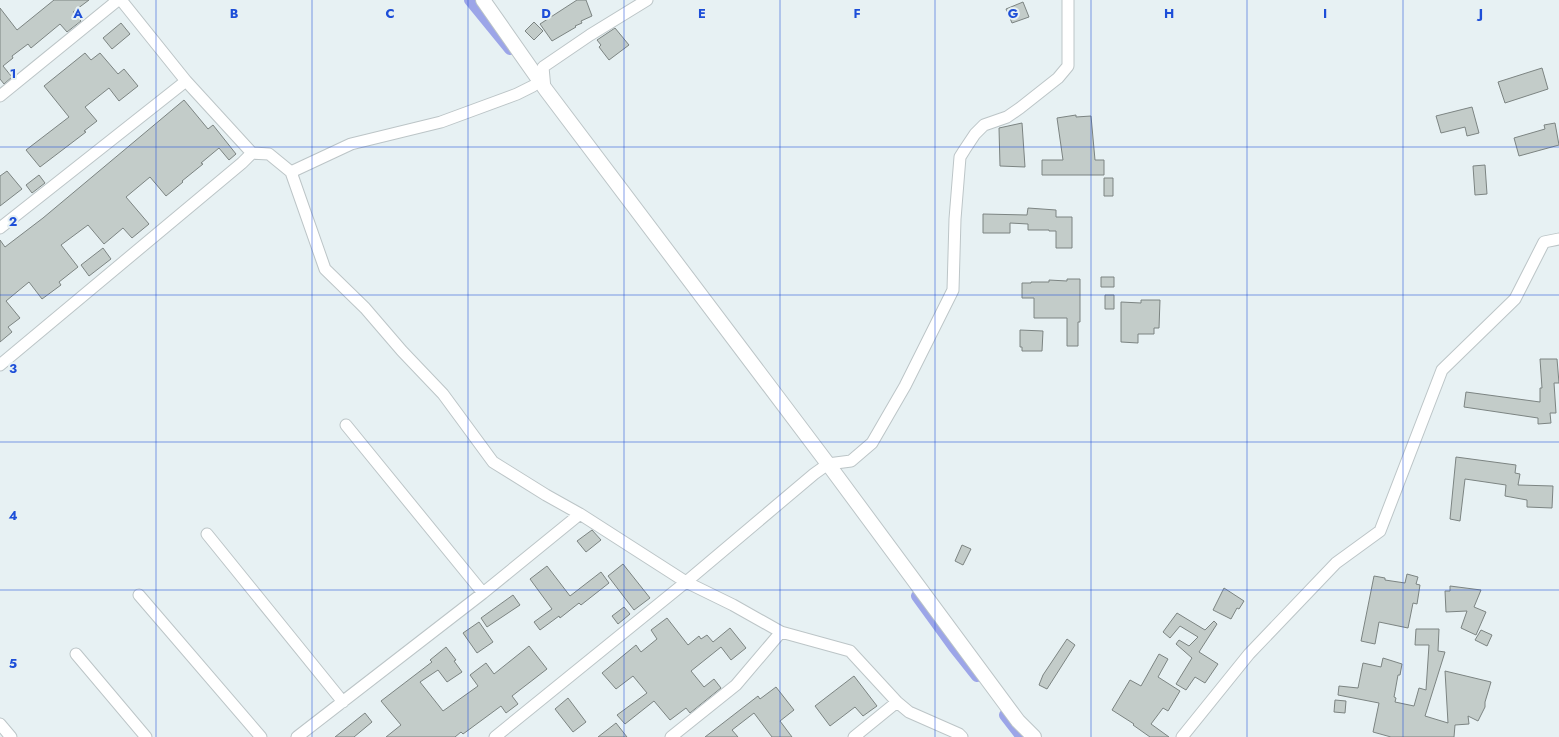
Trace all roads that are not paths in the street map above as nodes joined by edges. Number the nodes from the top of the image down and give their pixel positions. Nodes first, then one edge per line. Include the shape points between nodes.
1 (118, 0) edge
2 (121, 0) edge
3 (483, 0) edge
4 (647, 0) edge
5 (1068, 0) edge
6 (186, 81) junction
7 (539, 88) junction
8 (0, 96) edge
9 (252, 153) junction
10 (291, 172) junction
11 (0, 228) edge
12 (1559, 239) edge
13 (0, 365) edge
14 (346, 425) dead end
15 (828, 464) junction
16 (580, 514) junction
17 (206, 534) dead end
18 (686, 582) junction
19 (483, 593) junction
20 (139, 594) dead end
21 (782, 632) junction
22 (76, 654) dead end
23 (343, 702) junction
24 (897, 702) junction
25 (0, 724) edge
26 (11, 737) edge
27 (146, 737) edge
28 (261, 737) edge
29 (297, 737) edge
30 (495, 737) edge
31 (671, 737) edge
32 (854, 737) edge
33 (962, 737) edge
34 (1034, 737) edge
35 (1182, 737) edge

1 - 8 street
2 - 6 street
3 - 7 street
4 - 7 street via 543,68
5 - 15 street via 1068,66 1058,78 1007,117 984,124 960,157 953,290 905,386 872,442 851,461
6 - 9 street
6 - 11 street
7 - 10 street via 441,122 351,144
7 - 15 street
9 - 10 street via 269,154
9 - 13 street
10 - 16 street via 325,269 365,308 443,394 493,462
12 - 35 street via 1544,242 1515,299 1442,370 1380,531 1336,563 1255,648
14 - 19 street
15 - 18 street
15 - 34 street via 1018,721
16 - 18 street
16 - 19 street
17 - 23 street
18 - 21 street
18 - 30 street
19 - 23 street
20 - 28 street
21 - 24 street via 850,651
21 - 31 street via 736,685
22 - 27 street
23 - 29 street
24 - 32 street
24 - 33 street via 909,712
25 - 26 street

